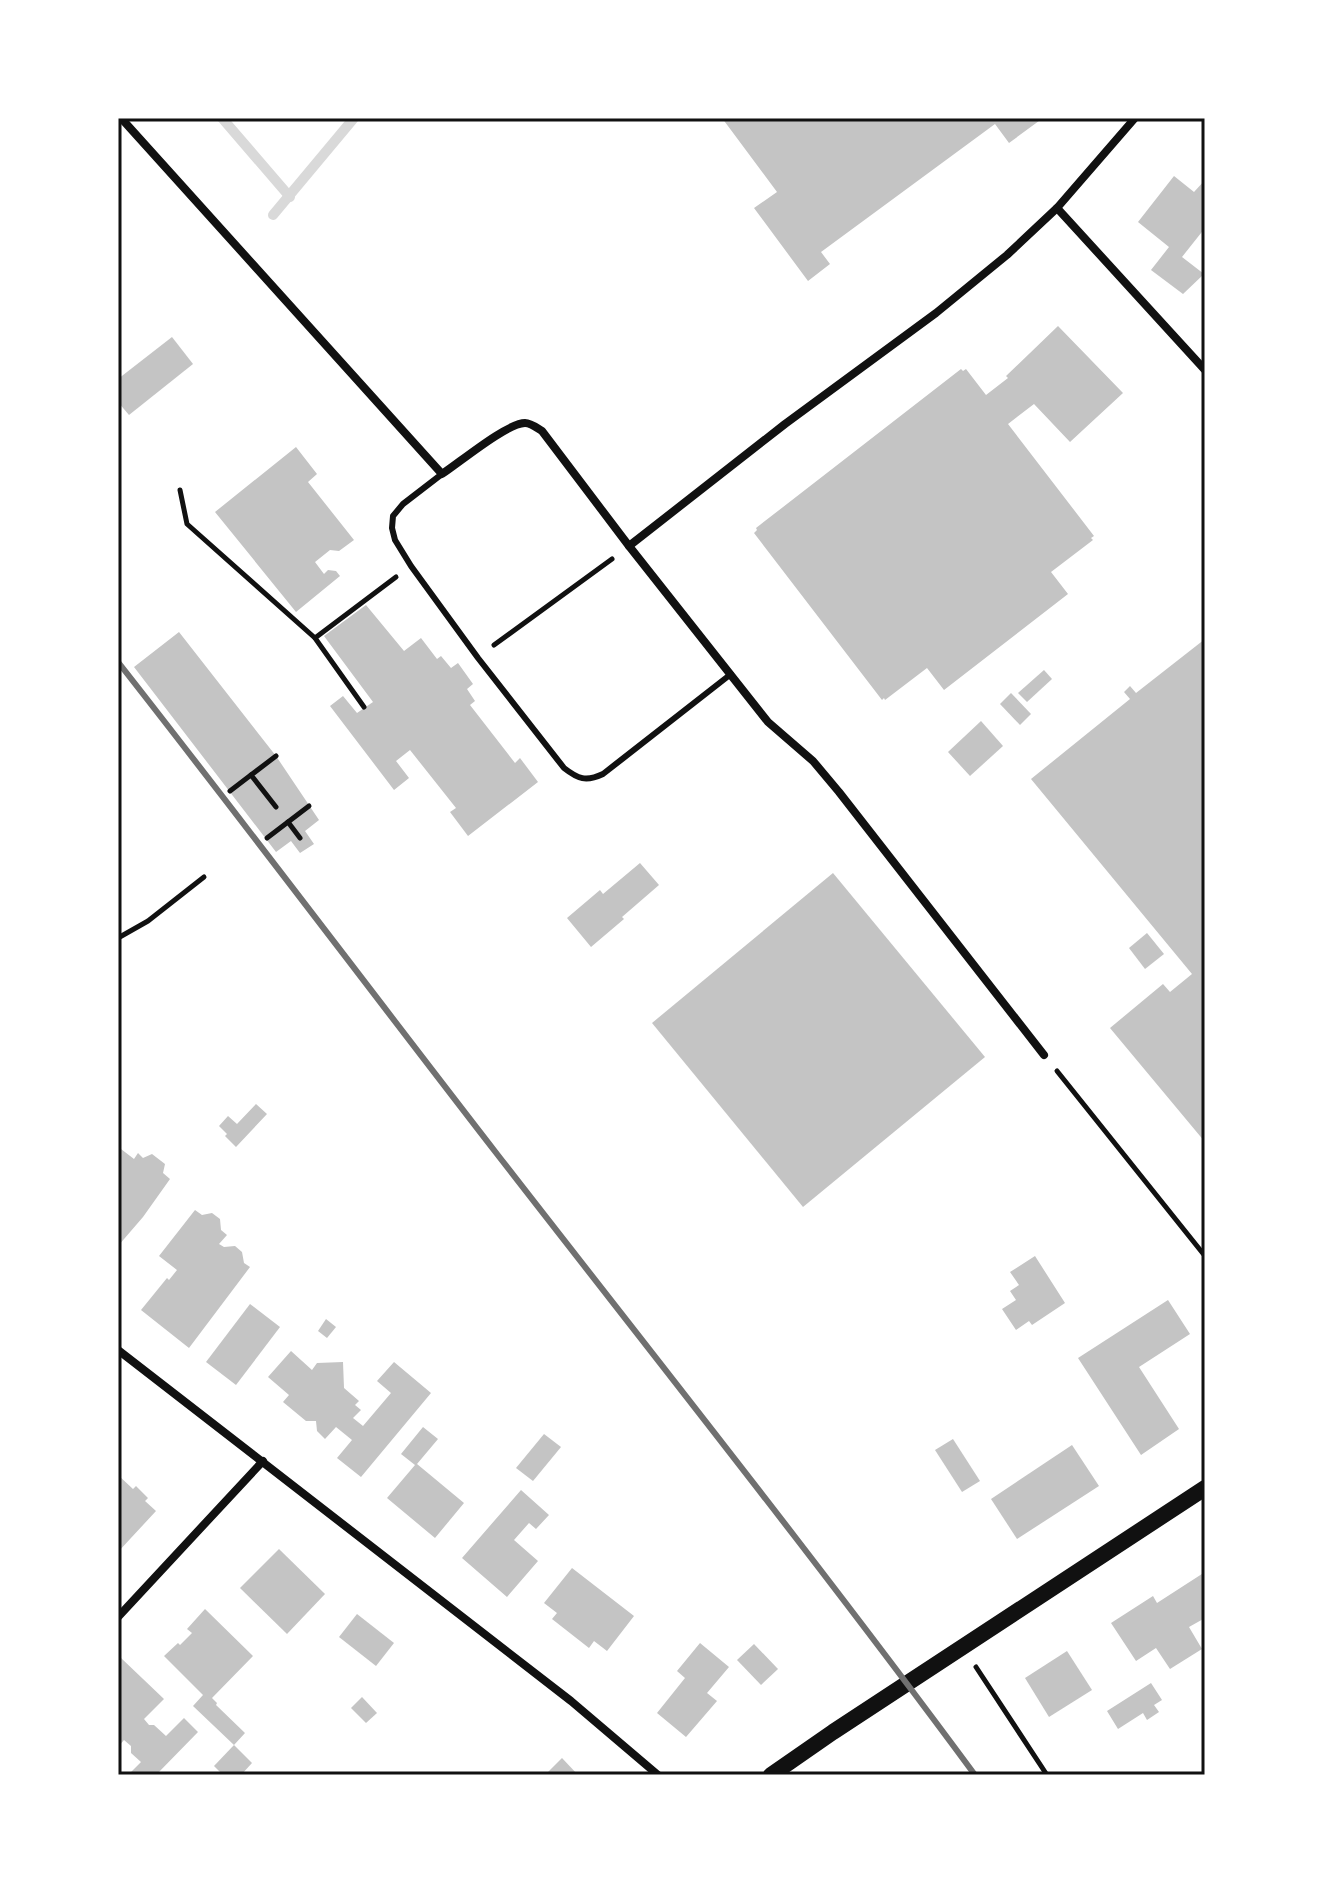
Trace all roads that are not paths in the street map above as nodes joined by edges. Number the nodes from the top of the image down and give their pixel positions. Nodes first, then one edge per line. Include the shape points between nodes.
1 (121, 118) edge
2 (1135, 118) edge
3 (1057, 208) junction
4 (1205, 370) edge
5 (442, 474) junction
6 (629, 546) junction
7 (731, 674) junction
8 (1044, 1055) road end
9 (118, 1350) edge
10 (263, 1461) junction
11 (1205, 1488) edge
12 (118, 1617) edge
13 (658, 1775) edge
14 (771, 1775) edge

1 - 5 street
2 - 3 street
3 - 4 street
3 - 6 street via 936,313
5 - 6 street via 510,428 531,424 542,431
5 - 7 lane via 393,516 395,540 478,658 573,775 592,779 603,774
6 - 7 street
7 - 8 street via 768,722 839,792
9 - 10 street
10 - 12 street
10 - 13 street
11 - 14 main road

